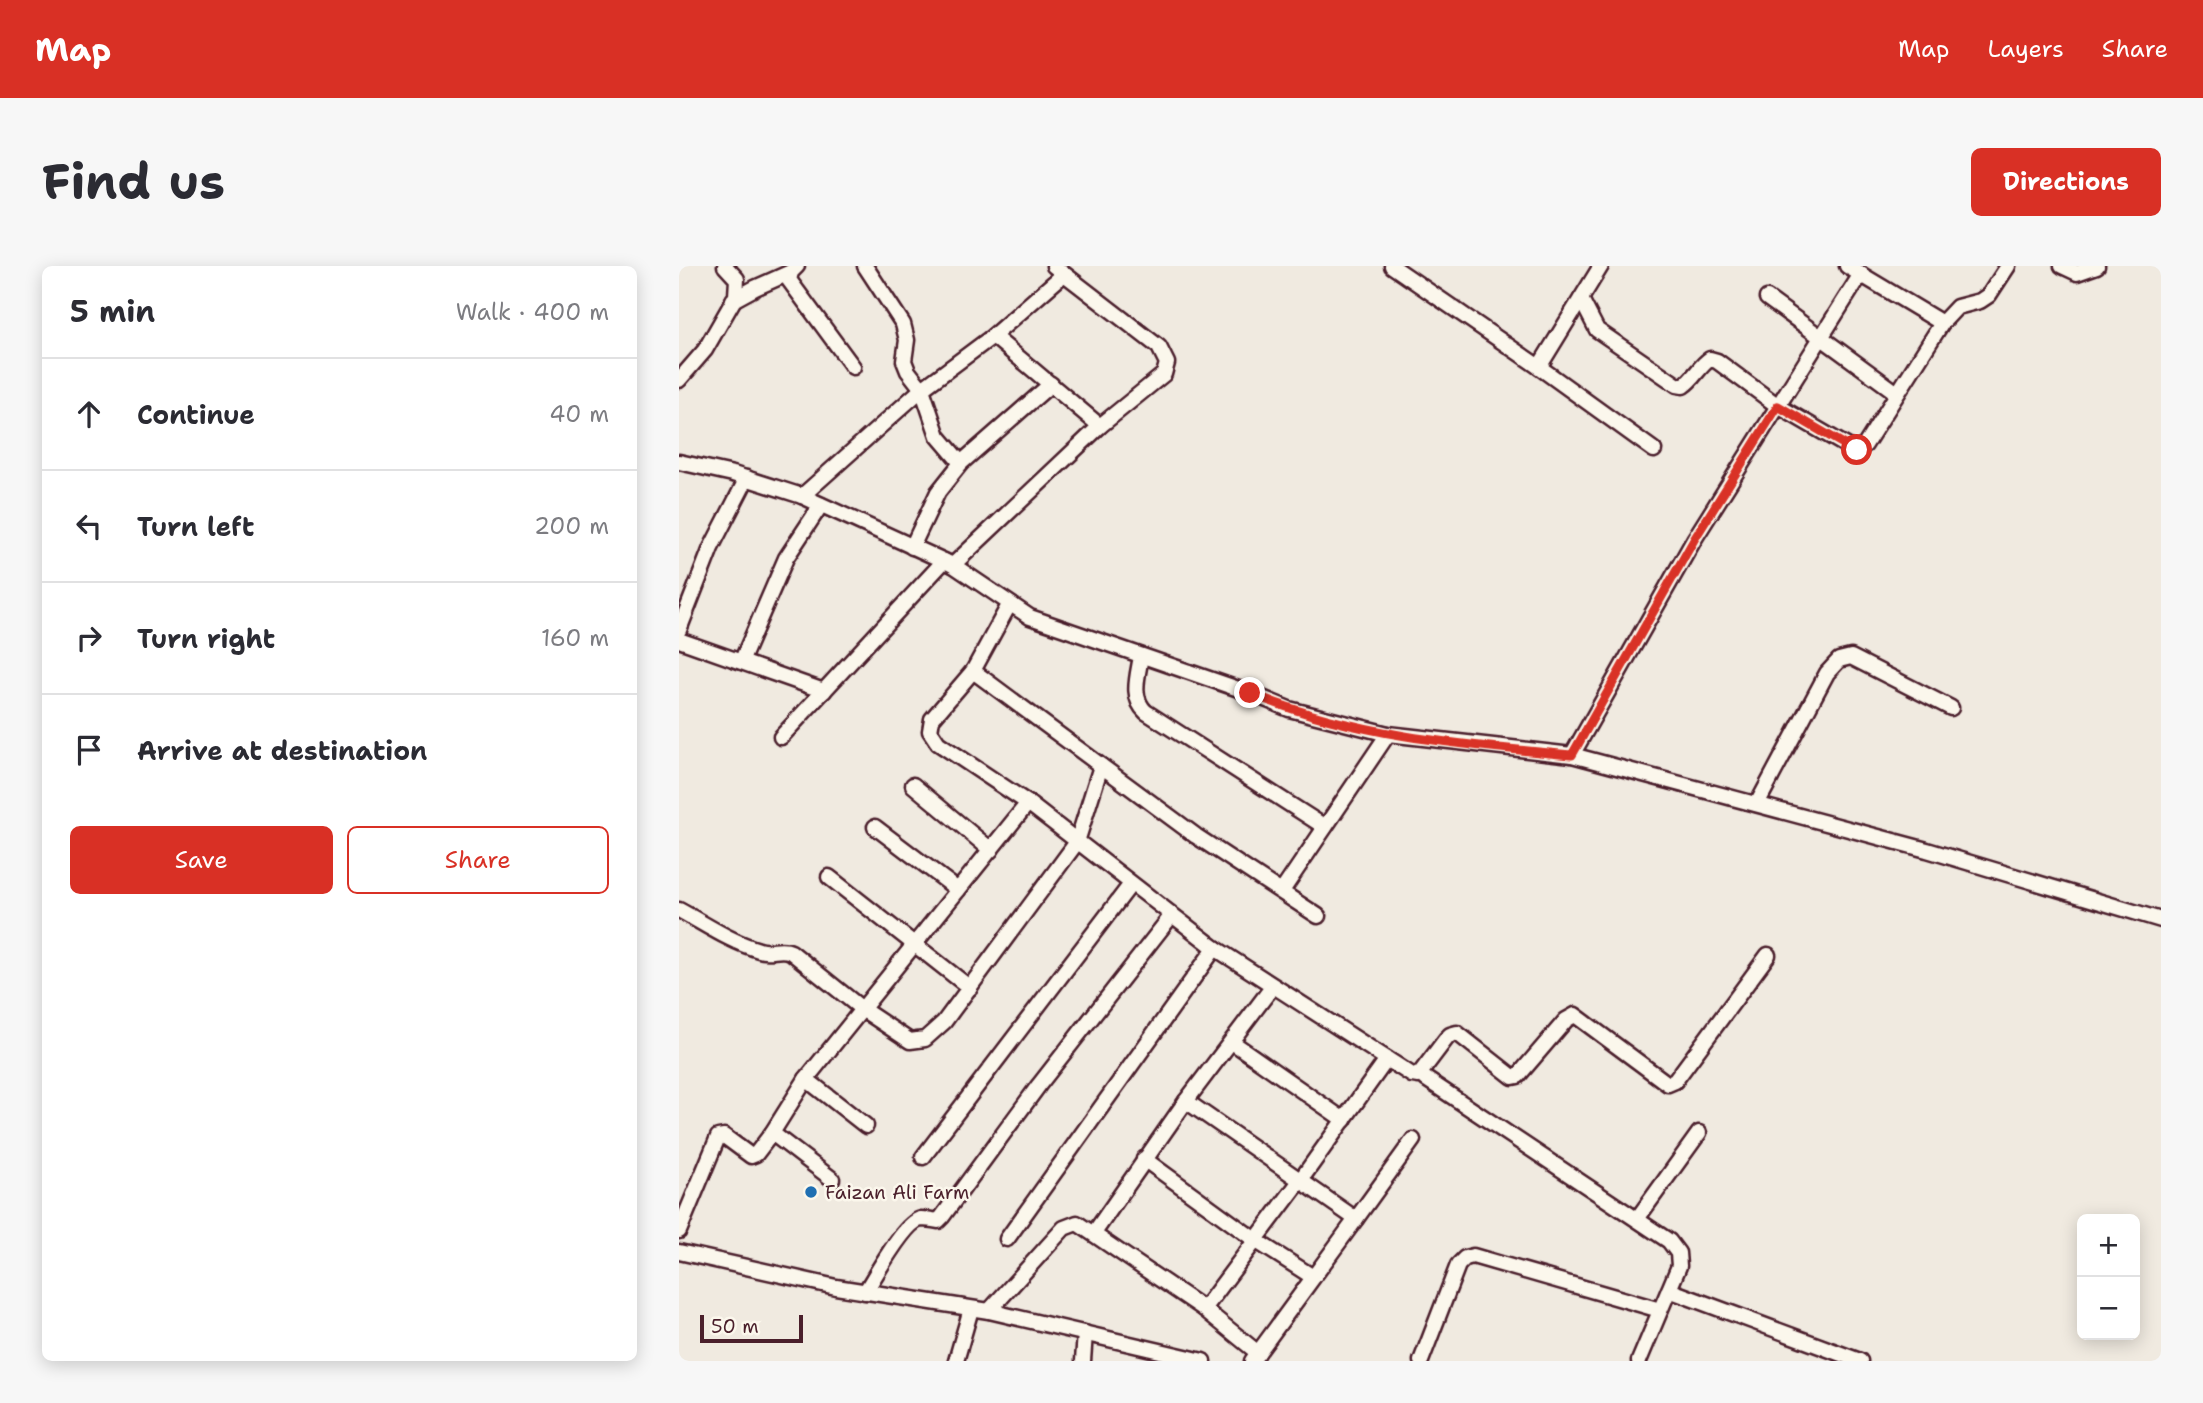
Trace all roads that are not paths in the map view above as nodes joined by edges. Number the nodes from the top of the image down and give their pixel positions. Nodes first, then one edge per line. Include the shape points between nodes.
1 (725, 266) edge
2 (865, 266) edge
3 (1392, 266) edge
4 (1601, 266) edge
5 (1847, 266) edge
6 (2008, 266) edge
7 (2062, 266) edge
8 (2097, 266) edge
9 (794, 269) edge
10 (1059, 270) edge
11 (1861, 274) junction
12 (1767, 298) dead end
13 (1581, 299) junction
14 (733, 300) junction
15 (1942, 323) junction
16 (993, 336) junction
17 (1821, 338) junction
18 (853, 367) dead end
19 (1539, 367) junction
20 (681, 375) edge
21 (1051, 384) junction
22 (922, 388) junction
23 (1897, 393) junction
24 (1778, 406) junction
25 (1100, 426) junction
26 (1654, 450) dead end
27 (679, 462) edge
28 (961, 463) junction
29 (747, 478) junction
30 (802, 496) junction
31 (821, 505) junction
32 (912, 547) junction
33 (948, 563) junction
34 (1009, 604) junction
35 (679, 629) edge
36 (679, 640) edge
37 (1141, 656) junction
38 (742, 660) junction
39 (973, 671) junction
40 (824, 691) junction
41 (1951, 708) dead end
42 (1388, 734) junction
43 (781, 737) dead end
44 (1572, 755) junction
45 (1101, 766) junction
46 (913, 785) dead end
47 (1028, 803) junction
48 (1757, 804) junction
49 (875, 827) dead end
50 (1325, 827) junction
51 (1077, 842) junction
52 (991, 850) junction
53 (829, 877) dead end
54 (1131, 884) junction
55 (958, 890) junction
56 (1282, 891) junction
57 (679, 911) edge
58 (1172, 915) junction
59 (1318, 916) dead end
60 (2161, 920) edge
61 (915, 943) junction
62 (1215, 948) junction
63 (1768, 955) dead end
64 (1273, 986) junction
65 (970, 988) junction
66 (862, 1009) junction
67 (1232, 1042) junction
68 (1387, 1059) junction
69 (806, 1079) junction
70 (1426, 1079) dead end
71 (1186, 1101) junction
72 (1344, 1120) junction
73 (866, 1126) dead end
74 (772, 1133) junction
75 (1699, 1133) dead end
76 (1413, 1140) dead end
77 (923, 1157) dead end
78 (1144, 1159) junction
79 (832, 1180) dead end
80 (1300, 1181) junction
81 (1356, 1219) junction
82 (1637, 1220) junction
83 (679, 1231) edge
84 (1094, 1233) junction
85 (1007, 1238) dead end
86 (1255, 1240) junction
87 (679, 1252) edge
88 (1313, 1277) junction
89 (1669, 1290) junction
90 (865, 1292) junction
91 (971, 1309) junction
92 (1204, 1309) junction
93 (1660, 1310) junction
94 (989, 1311) junction
95 (1085, 1333) junction
96 (1255, 1357) edge
97 (1856, 1360) edge
98 (956, 1361) edge
99 (1083, 1361) edge
100 (1203, 1361) edge
101 (1421, 1361) edge
102 (1639, 1361) edge

1 - 14 street via 737,279
2 - 22 street via 903,324 907,340 904,361
3 - 19 street
4 - 13 street
5 - 11 street
6 - 15 street via 1989,295 1958,307
7 - 8 street via 2077,273
9 - 14 street
9 - 18 street via 789,281
10 - 16 street
10 - 25 street via 1159,347 1167,363 1164,373
11 - 15 street
11 - 17 street
12 - 17 street
13 - 19 street
13 - 24 street via 1597,331 1677,385 1688,383 1710,359
14 - 20 street via 705,350
15 - 23 street
16 - 21 street
16 - 22 street
17 - 23 street
17 - 24 street
19 - 26 street
21 - 25 street
21 - 28 street
22 - 28 street via 938,436
22 - 30 street
23 - 24 street via 1865,445 1857,450
24 - 44 street via 1695,538
25 - 33 street
27 - 29 street
28 - 32 street via 939,492
29 - 30 street
29 - 35 street via 711,548
30 - 31 street
31 - 32 street
31 - 38 street via 786,558
32 - 33 street
33 - 34 street
33 - 40 street
34 - 37 street via 1030,617
34 - 39 street
36 - 38 street
37 - 42 street via 1289,709
37 - 50 street via 1135,696 1138,705
38 - 40 street
39 - 45 street
39 - 47 street via 932,719 929,731 938,743
40 - 43 street
41 - 48 street via 1851,657 1839,660 1827,673
42 - 44 street
42 - 50 street
44 - 48 street
45 - 51 street
45 - 56 street via 1196,836
46 - 52 street
47 - 51 street
47 - 52 street
48 - 60 street
49 - 55 street
50 - 56 street
51 - 54 street
51 - 65 street
52 - 55 street
53 - 61 street
54 - 58 street
54 - 77 street
55 - 61 street
56 - 59 street
57 - 66 street via 758,950 784,948
58 - 62 street
58 - 90 street via 943,1217 914,1222
61 - 65 street
61 - 66 street
62 - 64 street
62 - 85 street
63 - 68 street via 1675,1081 1668,1084 1575,1015 1514,1077 1457,1033 1450,1034 1418,1076
64 - 67 street
64 - 68 street
65 - 66 street via 925,1039 910,1041
66 - 69 street
67 - 71 street
67 - 72 street
68 - 72 street
69 - 73 street
69 - 74 street
70 - 82 street
71 - 78 street
71 - 80 street
72 - 80 street
74 - 79 street
74 - 83 street via 751,1156 724,1136 717,1137
75 - 82 street
76 - 81 street
78 - 84 street
78 - 86 street
80 - 81 street
80 - 86 street
81 - 88 street
82 - 89 street via 1669,1241 1678,1253 1679,1266
84 - 92 street
84 - 94 street via 1077,1223 1064,1228
86 - 88 street
86 - 92 street
87 - 90 street
88 - 96 street
89 - 93 street
89 - 97 street
90 - 91 street
91 - 94 street
91 - 98 street
92 - 96 street
93 - 101 street via 1473,1256 1458,1265
93 - 102 street
94 - 95 street
95 - 99 street
95 - 100 street

